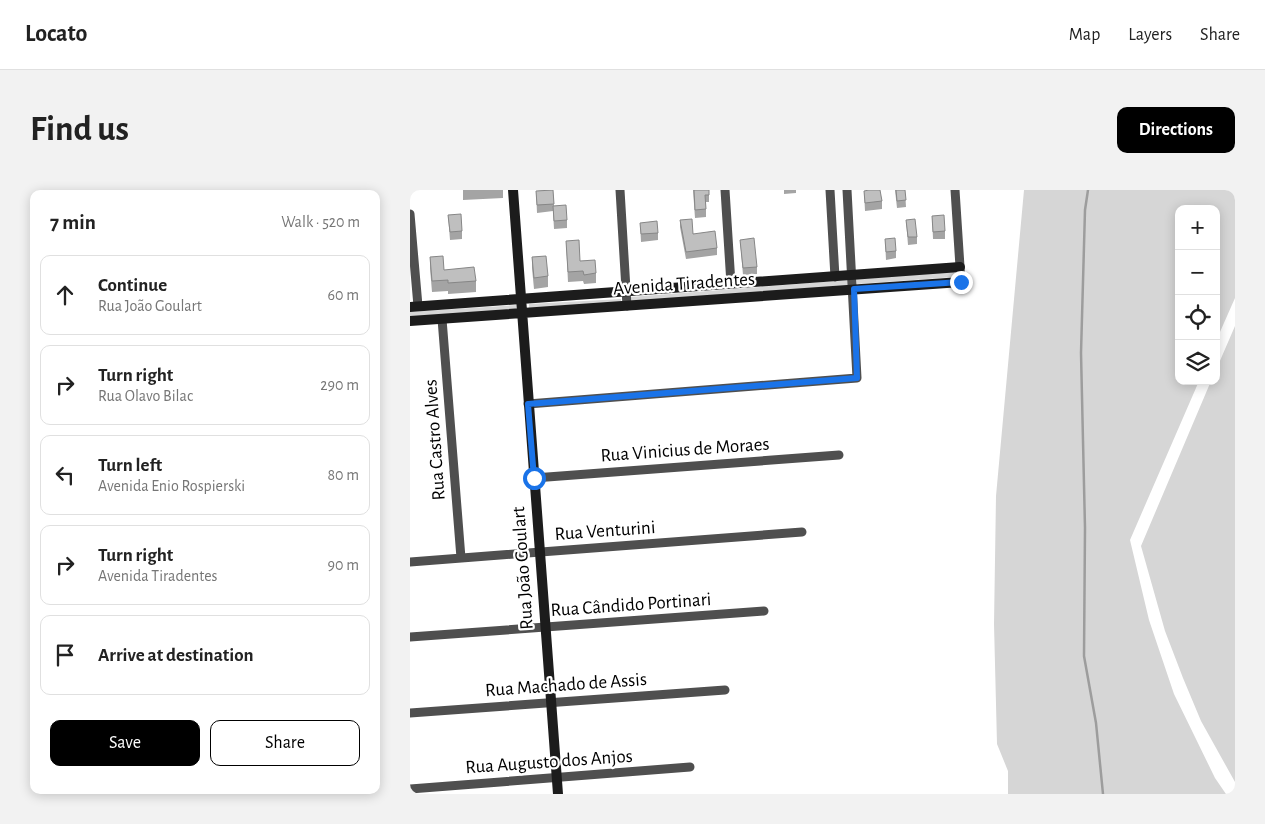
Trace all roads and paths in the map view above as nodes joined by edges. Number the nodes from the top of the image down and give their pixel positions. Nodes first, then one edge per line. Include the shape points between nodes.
1 (513, 190) edge
2 (620, 190) edge
3 (725, 190) edge
4 (830, 190) edge
5 (848, 190) edge
6 (955, 190) edge
7 (410, 214) edge
8 (960, 267) junction
9 (854, 276) junction
10 (835, 277) junction
11 (961, 282) joint
12 (731, 284) junction
13 (854, 289) junction
14 (626, 292) junction
15 (520, 299) junction
16 (627, 306) junction
17 (414, 307) edge
18 (521, 313) junction
19 (442, 319) junction
20 (410, 322) edge
21 (528, 404) junction
22 (839, 455) dead end
23 (534, 478) junction
24 (802, 532) dead end
25 (539, 552) junction
26 (461, 558) junction
27 (410, 562) edge
28 (764, 611) dead end
29 (545, 627) junction
30 (410, 637) edge
31 (725, 690) dead end
32 (551, 702) junction
33 (410, 713) edge
34 (690, 767) dead end
35 (557, 778) junction
36 (410, 789) edge
37 (558, 794) edge

1 - 15 street, Rua João Goulart
2 - 14 street
3 - 12 street
4 - 10 street
5 - 9 street
6 - 8 street
7 - 17 street
8 - 9 street, Avenida Tiradentes
8 - 11 street
9 - 10 street, Avenida Tiradentes
9 - 13 street
10 - 12 street, Avenida Tiradentes
11 - 13 street, Avenida Tiradentes
12 - 14 street, Avenida Tiradentes
13 - 16 street, Avenida Tiradentes
13 - 21 street via 857,378
14 - 15 street, Avenida Tiradentes
14 - 16 street
15 - 17 street, Avenida Tiradentes
15 - 18 street, Rua João Goulart
16 - 18 street, Avenida Tiradentes
18 - 19 street, Avenida Tiradentes
18 - 21 street, Rua João Goulart
19 - 20 street, Avenida Tiradentes
19 - 26 street, Rua Castro Alves
21 - 23 street, Rua João Goulart
22 - 23 street, Rua Vinicius de Moraes
23 - 25 street, Rua João Goulart
24 - 25 street, Rua Venturini
25 - 26 street, Rua Venturini
25 - 29 street, Rua João Goulart
26 - 27 street, Rua Venturini
28 - 29 street, Rua Cândido Portinari
29 - 30 street, Rua Cândido Portinari
29 - 32 street, Rua João Goulart
31 - 32 street, Rua Machado de Assis
32 - 33 street, Rua Machado de Assis
32 - 35 street, Rua João Goulart
34 - 35 street, Rua Augusto dos Anjos
35 - 36 street, Rua Augusto dos Anjos
35 - 37 street, Rua João Goulart

